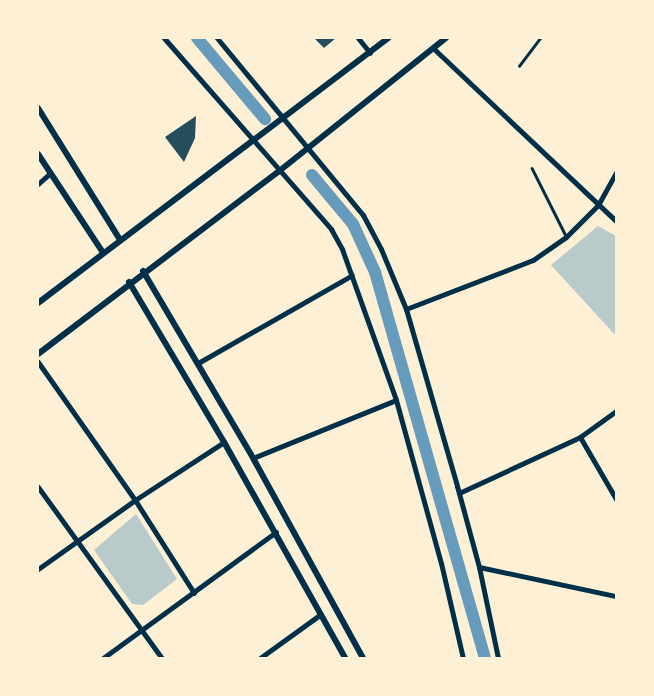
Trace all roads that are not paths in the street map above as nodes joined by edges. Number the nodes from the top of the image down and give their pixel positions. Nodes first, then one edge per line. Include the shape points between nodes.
1 (164, 38) edge
2 (217, 38) edge
3 (358, 38) edge
4 (388, 38) edge
5 (446, 38) edge
6 (540, 38) edge
7 (433, 48) junction
8 (370, 52) junction
9 (519, 66) dead end
10 (38, 108) edge
11 (284, 118) junction
12 (252, 140) junction
13 (309, 147) junction
14 (38, 154) edge
15 (532, 168) dead end
16 (278, 172) junction
17 (616, 173) edge
18 (49, 174) junction
19 (38, 184) edge
20 (598, 206) junction
21 (616, 221) edge
22 (566, 237) junction
23 (119, 238) junction
24 (102, 251) junction
25 (143, 271) junction
26 (352, 275) junction
27 (129, 282) junction
28 (38, 303) edge
29 (406, 309) junction
30 (38, 354) edge
31 (38, 362) edge
32 (198, 363) junction
33 (396, 400) junction
34 (616, 411) edge
35 (580, 437) junction
36 (224, 442) junction
37 (252, 458) junction
38 (38, 487) edge
39 (458, 492) junction
40 (616, 499) edge
41 (135, 500) junction
42 (276, 532) junction
43 (77, 542) junction
44 (479, 567) junction
45 (38, 569) edge
46 (194, 593) junction
47 (616, 596) edge
48 (322, 614) junction
49 (142, 630) junction
50 (103, 658) edge
51 (162, 658) edge
52 (260, 658) edge
53 (345, 658) edge
54 (363, 658) edge
55 (463, 658) edge
56 (498, 658) edge

1 - 12 street
2 - 11 street
3 - 8 street
4 - 8 street
5 - 7 street
6 - 9 lane
7 - 13 street
7 - 20 street
8 - 11 street
10 - 23 street
11 - 12 street
11 - 13 street
12 - 16 street
12 - 23 street
13 - 16 street
13 - 29 street via 363,215
14 - 18 street
15 - 22 lane
16 - 25 street
16 - 26 street via 331,229
17 - 20 street
18 - 19 street
18 - 24 street
20 - 21 street
20 - 22 street
22 - 29 street via 533,260
23 - 24 street
24 - 28 street
25 - 27 street
25 - 32 street
26 - 32 street
26 - 33 street
27 - 30 street
27 - 36 street
29 - 39 street
31 - 41 street
32 - 37 street
33 - 37 street
33 - 55 street via 442,563
34 - 35 street
35 - 39 street
35 - 40 street
36 - 41 street
36 - 42 street
37 - 54 street
38 - 43 street
39 - 44 street
41 - 43 street
41 - 46 street
42 - 46 street
42 - 48 street
43 - 45 street
43 - 49 street
44 - 47 street
44 - 56 street
46 - 49 street
48 - 52 street
48 - 53 street
49 - 50 street
49 - 51 street

